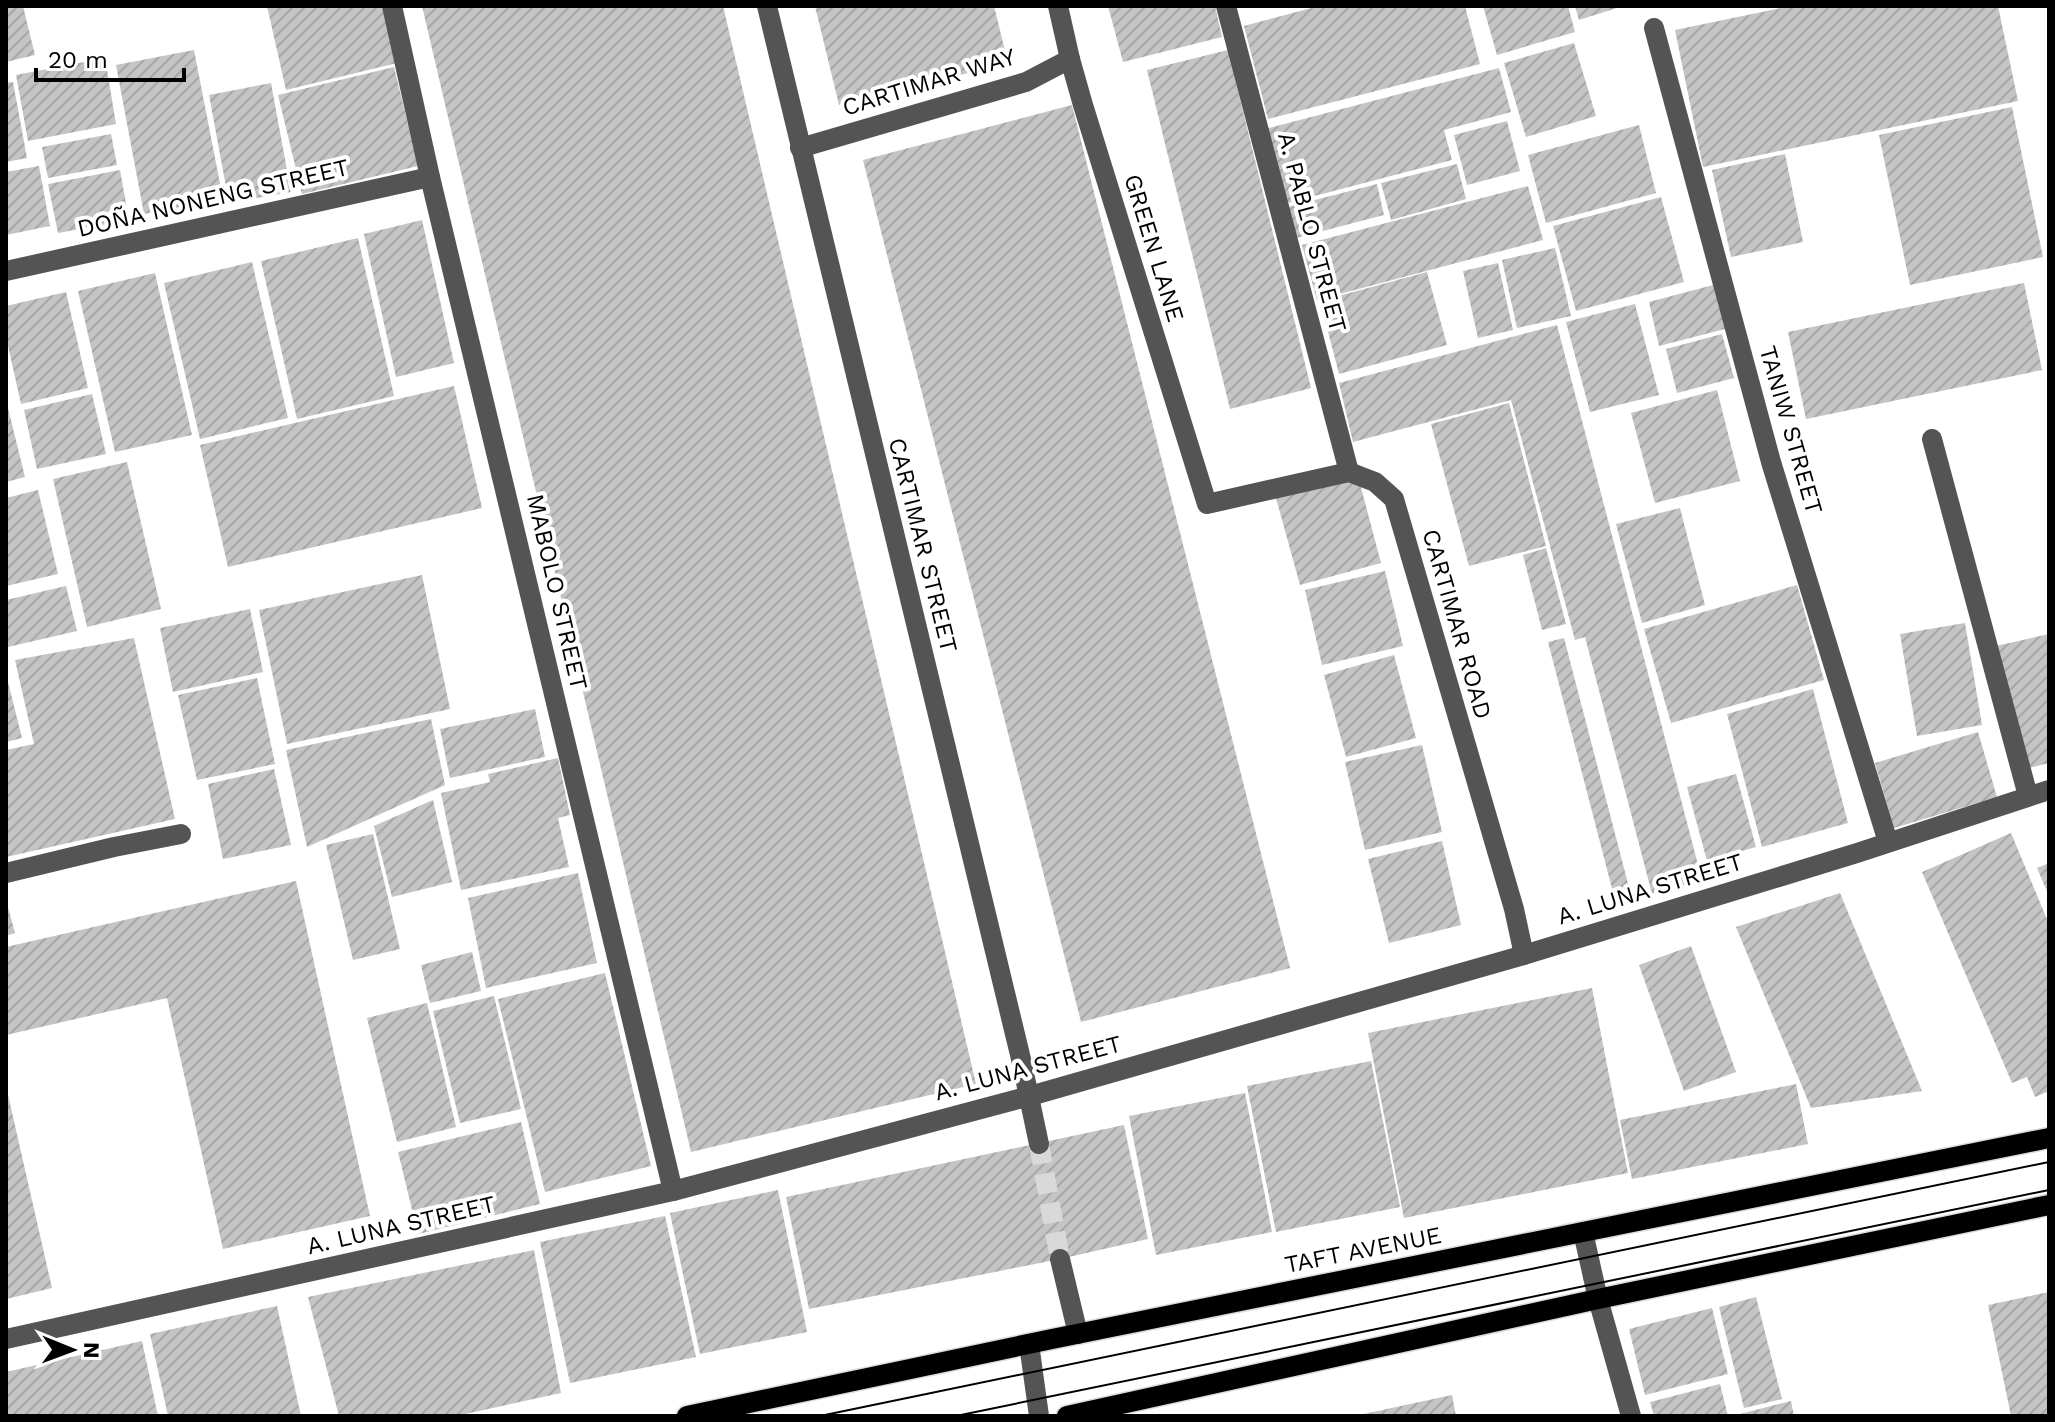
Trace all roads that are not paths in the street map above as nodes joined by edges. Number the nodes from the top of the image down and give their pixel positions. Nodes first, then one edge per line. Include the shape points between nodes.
1 (392, 6) edge
2 (767, 6) edge
3 (1058, 6) edge
4 (1226, 6) edge
5 (1654, 28) dead end
6 (1070, 59) junction
7 (800, 148) junction
8 (430, 177) junction
9 (6, 271) edge
10 (1932, 439) dead end
11 (1349, 472) junction
12 (2049, 790) edge
13 (2028, 796) junction
14 (181, 834) dead end
15 (1888, 842) junction
16 (6, 873) edge
17 (1524, 955) junction
18 (1030, 1096) junction
19 (2049, 1138) edge
20 (1039, 1144) tunnel mouth
21 (673, 1191) junction
22 (2049, 1205) edge
23 (1583, 1232) junction
24 (1060, 1259) tunnel mouth
25 (1598, 1299) junction
26 (1078, 1334) junction
27 (6, 1339) edge
28 (1029, 1344) junction
29 (687, 1416) edge
30 (1039, 1416) edge
31 (1067, 1416) edge
32 (1631, 1416) edge

1 - 8 street, MABOLO STREET
2 - 7 street, CARTIMAR STREET
3 - 6 street, GREEN LANE
4 - 11 street, A. PABLO STREET
5 - 15 street, TANIW STREET via 1771,462
6 - 7 street, CARTIMAR WAY via 1026,82
6 - 11 street, GREEN LANE via 1207,504
7 - 18 street, CARTIMAR STREET
8 - 9 street, DOÑA NONENG STREET
8 - 21 street, MABOLO STREET
10 - 13 street
11 - 17 street, CARTIMAR ROAD via 1375,482 1394,499
12 - 13 street, A. LUNA STREET
13 - 15 street, A. LUNA STREET
14 - 16 street
15 - 17 street, A. LUNA STREET
17 - 18 street, A. LUNA STREET
18 - 20 street, CARTIMAR STREET
18 - 21 street, A. LUNA STREET
19 - 23 main road, TAFT AVENUE
21 - 27 street, A. LUNA STREET
22 - 25 main road
23 - 25 street
23 - 26 main road, TAFT AVENUE
24 - 26 street
25 - 31 main road
25 - 32 street
26 - 28 main road, TAFT AVENUE
28 - 29 main road, TAFT AVENUE
28 - 30 street

